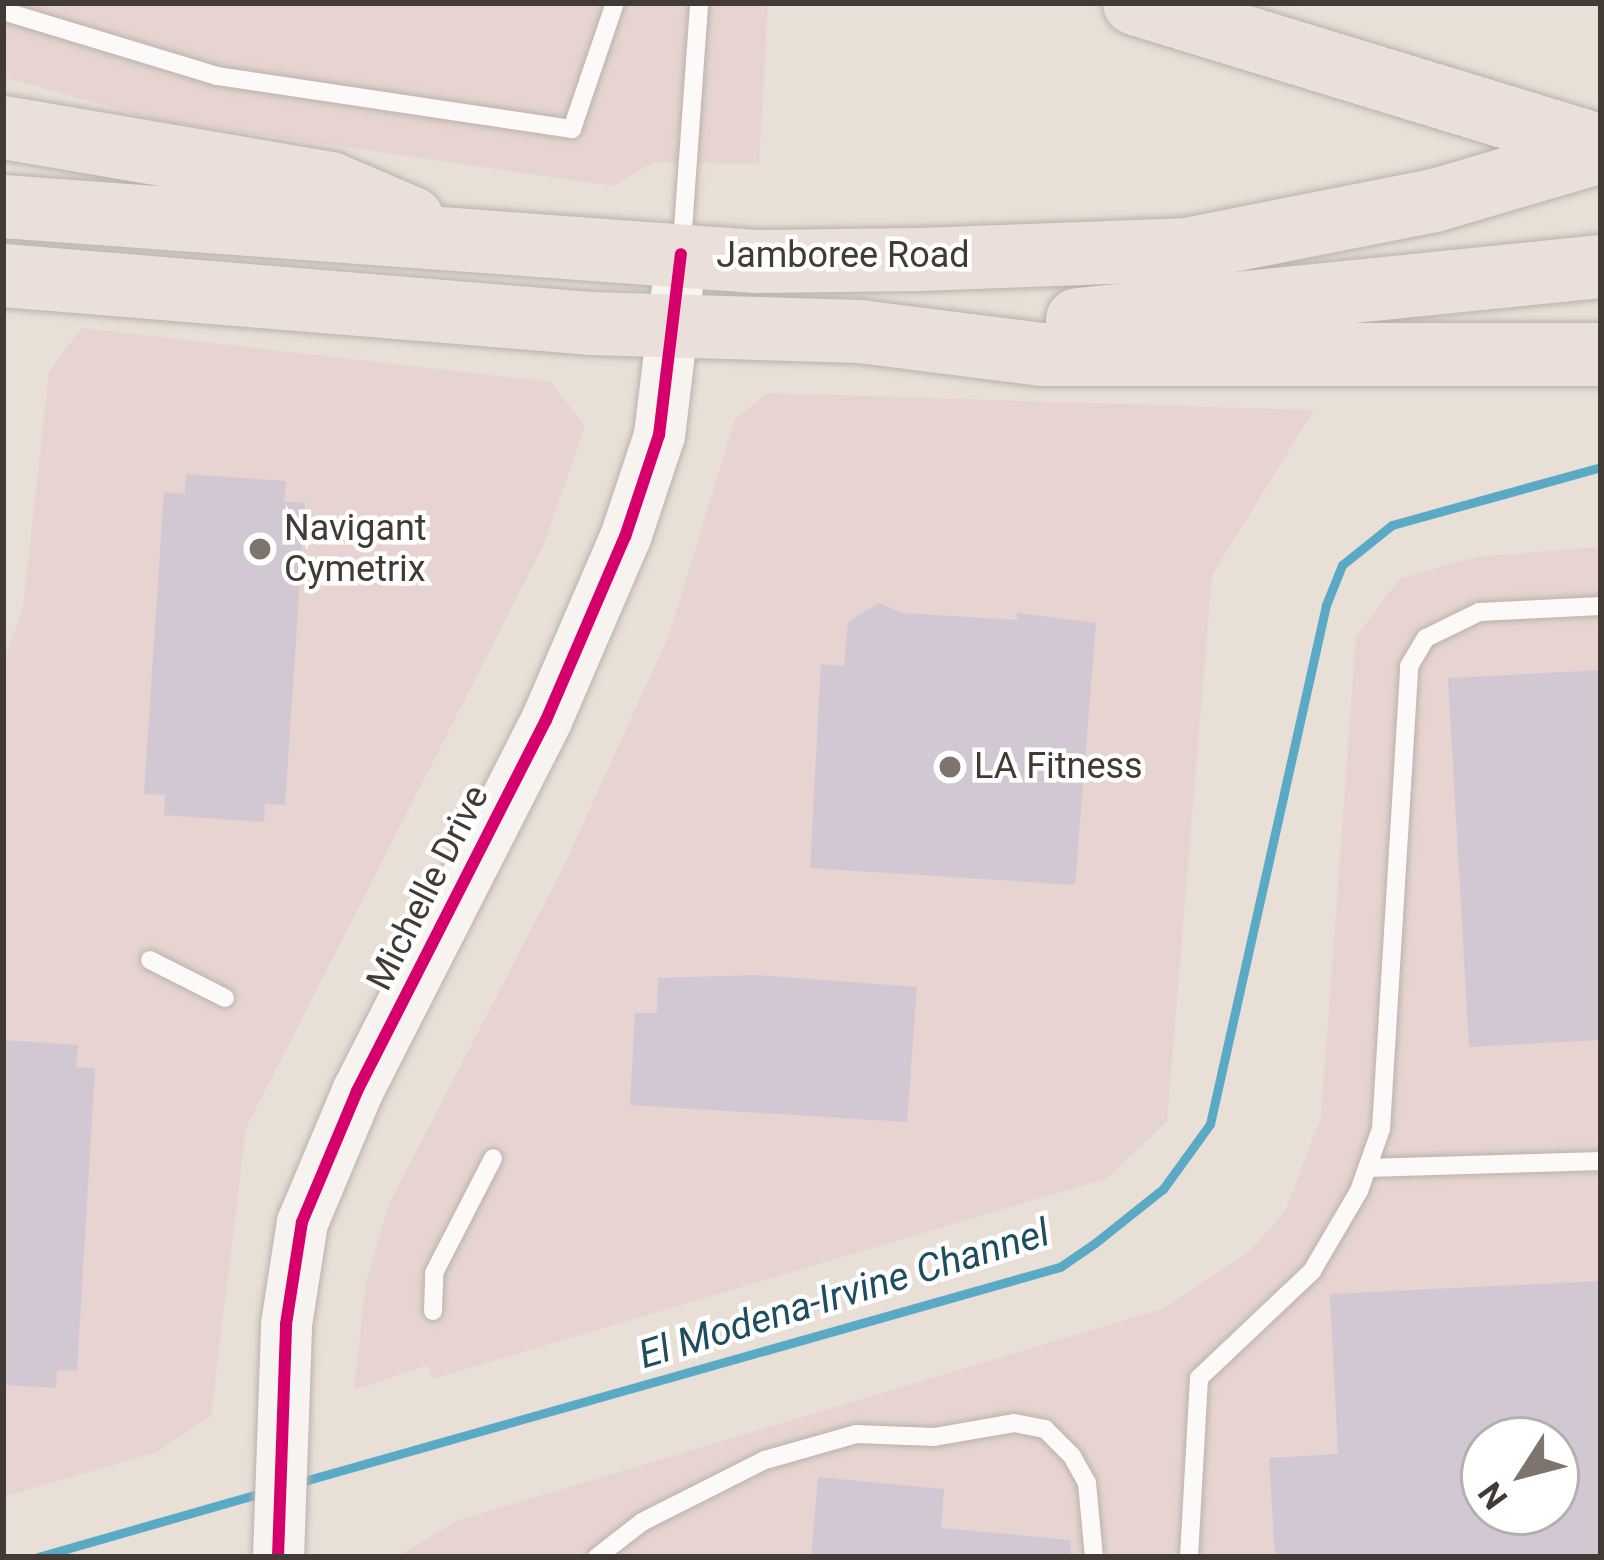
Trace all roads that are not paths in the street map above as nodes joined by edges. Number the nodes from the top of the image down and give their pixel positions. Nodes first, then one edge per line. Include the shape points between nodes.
1 (615, 3) edge
2 (699, 3) edge
3 (1134, 3) edge
4 (3, 11) edge
5 (3, 127) edge
6 (1601, 149) edge
7 (3, 206) edge
8 (452, 235) junction
9 (681, 254) junction
10 (1601, 266) edge
11 (3, 275) edge
12 (677, 322) junction
13 (859, 331) junction
14 (1601, 354) edge
15 (1601, 607) edge
16 (150, 960) dead end
17 (225, 998) dead end
18 (493, 1158) dead end
19 (1601, 1162) edge
20 (1367, 1168) junction
21 (434, 1311) dead end
22 (279, 1546) edge
23 (597, 1557) edge
24 (1094, 1557) edge
25 (1190, 1557) edge

1 - 4 lane via 572,129 217,76
2 - 9 lane, Michelle Drive
3 - 6 highway
5 - 8 highway via 330,183
6 - 9 highway, Jamboree Road via 1433,200 1186,249 756,261
7 - 8 highway, Jamboree Road
8 - 9 highway, Jamboree Road
9 - 12 street, Michelle Drive
10 - 13 highway via 1132,316
11 - 12 highway, Jamboree Road via 590,323
12 - 13 highway, Jamboree Road
12 - 22 street, Michelle Drive via 658,435 599,600 459,899 357,1091 302,1222 286,1324
13 - 14 highway, Jamboree Road via 1042,354
15 - 20 lane via 1479,611 1444,623 1409,666 1391,1039 1381,1129
16 - 17 lane
18 - 21 lane via 434,1273
19 - 20 lane
20 - 25 lane via 1312,1271 1199,1378
23 - 24 lane via 642,1522 765,1460 856,1434 934,1437 1014,1423 1046,1429 1072,1456 1087,1483

